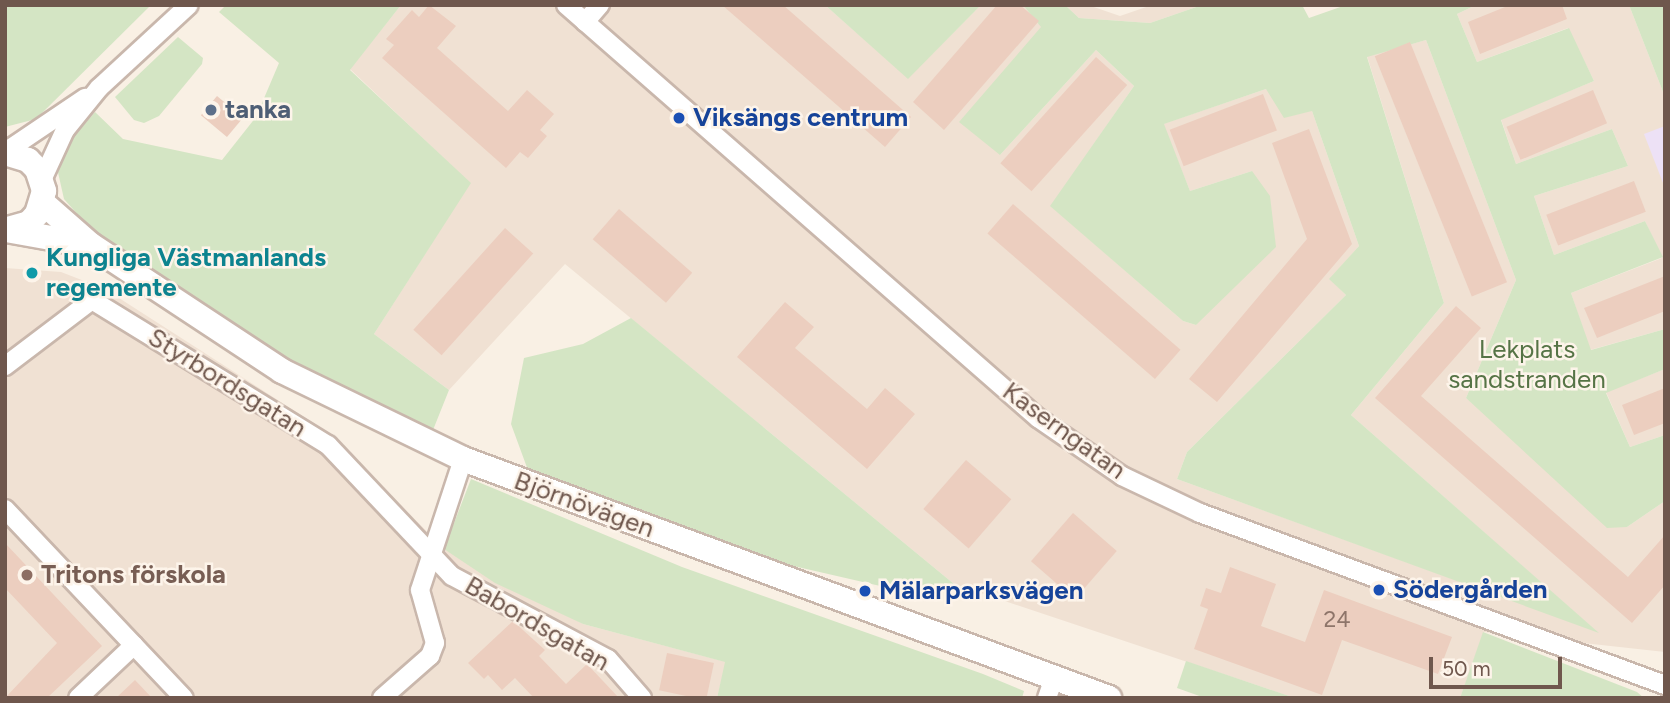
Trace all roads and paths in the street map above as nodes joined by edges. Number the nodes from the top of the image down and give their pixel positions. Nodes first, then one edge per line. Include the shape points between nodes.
1 (189, 5) edge
2 (566, 5) edge
3 (600, 5) edge
4 (585, 22) junction
5 (99, 89) junction
6 (5, 153) edge
7 (43, 191) junction
8 (5, 230) edge
9 (91, 245) junction
10 (5, 366) edge
11 (463, 459) junction
12 (5, 509) edge
13 (431, 552) junction
14 (134, 645) junction
15 (1665, 685) edge
16 (1051, 688) edge
17 (78, 698) edge
18 (184, 698) edge
19 (382, 698) edge
20 (642, 698) edge
21 (1109, 698) edge

1 - 5 street
2 - 4 street, Kaserngatan
3 - 4 street
4 - 15 street, Kaserngatan via 1038,418 1122,476 1200,513
5 - 6 street
5 - 7 street via 65,130
6 - 7 main road, Björnövägen via 28,160
7 - 8 main road via 29,223
7 - 9 main road, Björnövägen
8 - 9 main road, Björnövägen
9 - 11 main road, Björnövägen via 282,371
10 - 13 street, Styrbordsgatan via 92,300 328,445
11 - 13 street
11 - 16 main road, Björnövägen
12 - 14 street
13 - 19 street via 420,590 435,643 430,656
13 - 20 street, Babordsgatan via 452,576 608,659
14 - 17 street
14 - 18 street
16 - 21 main road, Björnövägen

